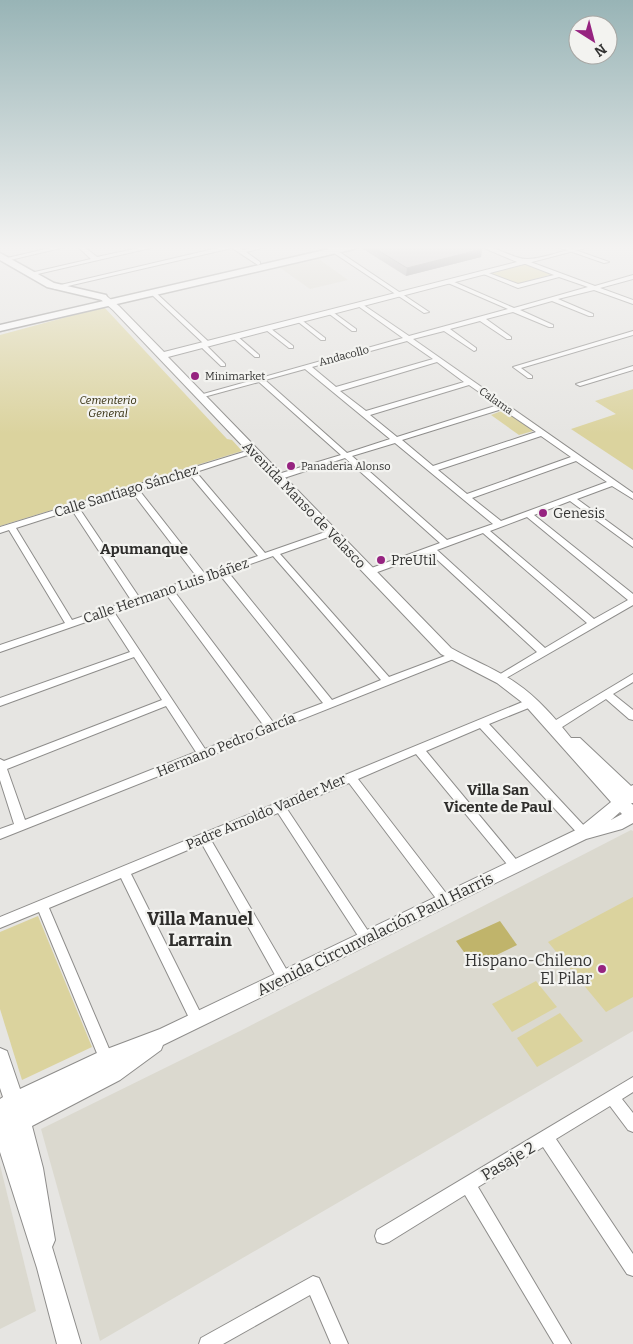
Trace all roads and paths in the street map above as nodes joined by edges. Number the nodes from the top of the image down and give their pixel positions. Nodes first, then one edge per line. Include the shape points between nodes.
1 (56, 309) edge
2 (70, 309) edge
3 (115, 309) edge
4 (169, 309) edge
5 (344, 309) edge
6 (365, 309) edge
7 (421, 309) edge
8 (511, 309) edge
9 (518, 309) edge
10 (576, 309) edge
11 (514, 310) junction
12 (330, 312) junction
13 (426, 312) dead end
14 (591, 315) dead end
15 (481, 319) junction
16 (299, 320) junction
17 (0, 323) edge
18 (550, 326) dead end
19 (0, 328) edge
20 (268, 328) junction
21 (445, 329) junction
22 (354, 330) dead end
23 (633, 333) edge
24 (235, 337) junction
25 (509, 338) dead end
26 (324, 339) dead end
27 (408, 339) junction
28 (205, 345) junction
29 (291, 347) dead end
30 (474, 349) dead end
31 (161, 356) junction
32 (257, 356) dead end
33 (438, 360) junction
34 (223, 365) dead end
35 (307, 367) junction
36 (633, 368) edge
37 (530, 377) dead end
38 (261, 380) junction
39 (470, 382) junction
40 (580, 384) dead end
41 (335, 390) junction
42 (200, 396) junction
43 (504, 406) junction
44 (364, 414) junction
45 (542, 433) junction
46 (396, 440) junction
47 (253, 452) junction
48 (347, 456) junction
49 (577, 458) junction
50 (432, 470) junction
51 (191, 471) junction
52 (278, 477) junction
53 (613, 482) junction
54 (134, 488) junction
55 (466, 497) junction
56 (633, 497) edge
57 (571, 498) junction
58 (74, 507) junction
59 (528, 514) junction
60 (499, 524) junction
61 (11, 526) junction
62 (0, 530) edge
63 (484, 530) junction
64 (331, 533) junction
65 (446, 544) junction
66 (633, 544) edge
67 (431, 549) junction
68 (275, 553) junction
69 (264, 556) junction
70 (222, 571) junction
71 (370, 572) junction
72 (203, 578) junction
73 (168, 590) junction
74 (633, 600) edge
75 (137, 601) junction
76 (108, 611) junction
77 (70, 624) junction
78 (594, 624) junction
79 (0, 649) edge
80 (136, 653) junction
81 (544, 653) junction
82 (453, 656) junction
83 (633, 677) edge
84 (501, 678) junction
85 (387, 681) junction
86 (606, 694) junction
87 (168, 701) junction
88 (0, 702) edge
89 (532, 702) junction
90 (330, 704) junction
91 (633, 716) edge
92 (482, 723) junction
93 (555, 726) junction
94 (271, 727) junction
95 (418, 749) junction
96 (202, 754) junction
97 (1, 765) edge
98 (351, 777) junction
99 (629, 796) edge
100 (280, 807) junction
101 (633, 815) edge
102 (21, 826) junction
103 (584, 833) junction
104 (0, 834) edge
105 (204, 838) junction
106 (515, 866) junction
107 (124, 871) junction
108 (445, 900) junction
109 (42, 905) junction
110 (0, 923) edge
111 (366, 938) junction
112 (284, 978) junction
113 (197, 1020) junction
114 (166, 1035) junction
115 (0, 1057) edge
116 (106, 1058) junction
117 (633, 1084) edge
118 (612, 1097) junction
119 (7, 1118) edge
120 (633, 1125) edge
121 (546, 1138) junction
122 (468, 1185) junction
123 (383, 1236) dead end
124 (633, 1268) edge
125 (214, 1342) edge
126 (69, 1344) edge
127 (340, 1344) edge
128 (563, 1344) edge

1 - 17 main road
2 - 19 main road
3 - 31 street, Avenida Manso de Velasco
4 - 28 street
5 - 12 street
6 - 27 street, Calama
7 - 13 street
8 - 11 street
9 - 11 street, Andacollo
10 - 14 street
11 - 15 street, Andacollo
11 - 18 street
12 - 16 street
12 - 22 street
15 - 21 street, Andacollo
15 - 25 street
16 - 20 street
16 - 26 street
20 - 24 street
20 - 29 street
21 - 27 street, Andacollo
21 - 30 street
23 - 37 street via 516,367
24 - 28 street
24 - 32 street
27 - 33 street, Calama
27 - 35 street, Andacollo
28 - 31 street
28 - 34 street
31 - 42 street, Avenida Manso de Velasco
33 - 39 street, Calama
33 - 41 street
35 - 38 street, Andacollo
35 - 41 street
36 - 40 street
38 - 42 street, Andacollo
38 - 48 street
39 - 43 street, Calama
39 - 44 street
41 - 44 street
42 - 47 street, Avenida Manso de Velasco
43 - 45 street, Calama
43 - 46 street
44 - 46 street
45 - 49 street, Calama
45 - 50 street
46 - 48 street
46 - 50 street
47 - 51 street, Calle Santiago Sánchez
47 - 52 street, Avenida Manso de Velasco
48 - 52 street
48 - 65 street
49 - 53 street, Calama
49 - 55 street
50 - 55 street
51 - 54 street, Calle Santiago Sánchez
51 - 69 street
52 - 64 street, Avenida Manso de Velasco
53 - 56 street, Calama
53 - 57 street
54 - 58 street, Calle Santiago Sánchez
54 - 72 street
55 - 60 street
57 - 59 street
57 - 66 street
58 - 61 street, Calle Santiago Sánchez
58 - 75 street
59 - 60 street
59 - 74 street
60 - 63 street
61 - 62 street, Calle Santiago Sánchez
61 - 77 street
63 - 65 street
63 - 78 street
64 - 68 street, Calle Hermano Luis Ibáñez
64 - 71 street, Avenida Manso de Velasco
65 - 67 street
67 - 71 street
67 - 81 street
68 - 69 street, Calle Hermano Luis Ibáñez
68 - 85 street
69 - 70 street, Calle Hermano Luis Ibáñez
70 - 72 street, Calle Hermano Luis Ibáñez
70 - 90 street
71 - 82 street, Avenida Manso de Velasco
72 - 73 street, Calle Hermano Luis Ibáñez
73 - 75 street, Calle Hermano Luis Ibáñez
73 - 94 street
74 - 78 street
75 - 76 street, Calle Hermano Luis Ibáñez
76 - 77 street, Calle Hermano Luis Ibáñez
76 - 80 street
77 - 79 street, Calle Hermano Luis Ibáñez
78 - 81 street
80 - 87 street
80 - 88 street
81 - 84 street
82 - 84 street, Avenida Manso de Velasco
82 - 85 street, Hermano Pedro García
83 - 86 street
84 - 89 street, Avenida Manso de Velasco
85 - 90 street, Hermano Pedro García
86 - 91 street
86 - 93 street
87 - 96 street
87 - 97 street
89 - 92 street, Padre Arnoldo Vander Mer
89 - 93 street, Avenida Manso de Velasco
90 - 94 street, Hermano Pedro García
92 - 95 street, Padre Arnoldo Vander Mer
92 - 103 street
93 - 99 street, Avenida Manso de Velasco via 584,764
94 - 96 street, Hermano Pedro García
95 - 98 street, Padre Arnoldo Vander Mer
95 - 106 street
96 - 102 street, Hermano Pedro García
97 - 102 street
98 - 100 street, Padre Arnoldo Vander Mer
98 - 108 street
99 - 101 street, Avenida Manso de Velasco
99 - 103 street, Avenida Circunvalación Paul Harris
100 - 105 street, Padre Arnoldo Vander Mer
100 - 111 street
101 - 103 street, Avenida Circunvalación Paul Harris via 608,828
102 - 104 street, Hermano Pedro García
103 - 106 street, Avenida Circunvalación Paul Harris
105 - 107 street, Padre Arnoldo Vander Mer
105 - 112 street
106 - 108 street, Avenida Circunvalación Paul Harris
107 - 109 street, Padre Arnoldo Vander Mer
107 - 113 street
108 - 111 street, Avenida Circunvalación Paul Harris
109 - 110 street, Padre Arnoldo Vander Mer
109 - 116 street
111 - 112 street, Avenida Circunvalación Paul Harris
112 - 113 street, Avenida Circunvalación Paul Harris
113 - 114 street, Avenida Circunvalación Paul Harris
114 - 116 street, Avenida Circunvalación Paul Harris
114 - 119 street, Avenida Circunvalación Paul Harris via 113,1073
115 - 119 street
116 - 119 street, Avenida Circunvalación Paul Harris
117 - 118 street, Pasaje 2
118 - 120 street
118 - 121 street, Pasaje 2
119 - 126 street via 24,1201 48,1268
121 - 122 street, Pasaje 2
121 - 124 street
122 - 123 street, Pasaje 2
122 - 128 street
125 - 127 street via 313,1284

